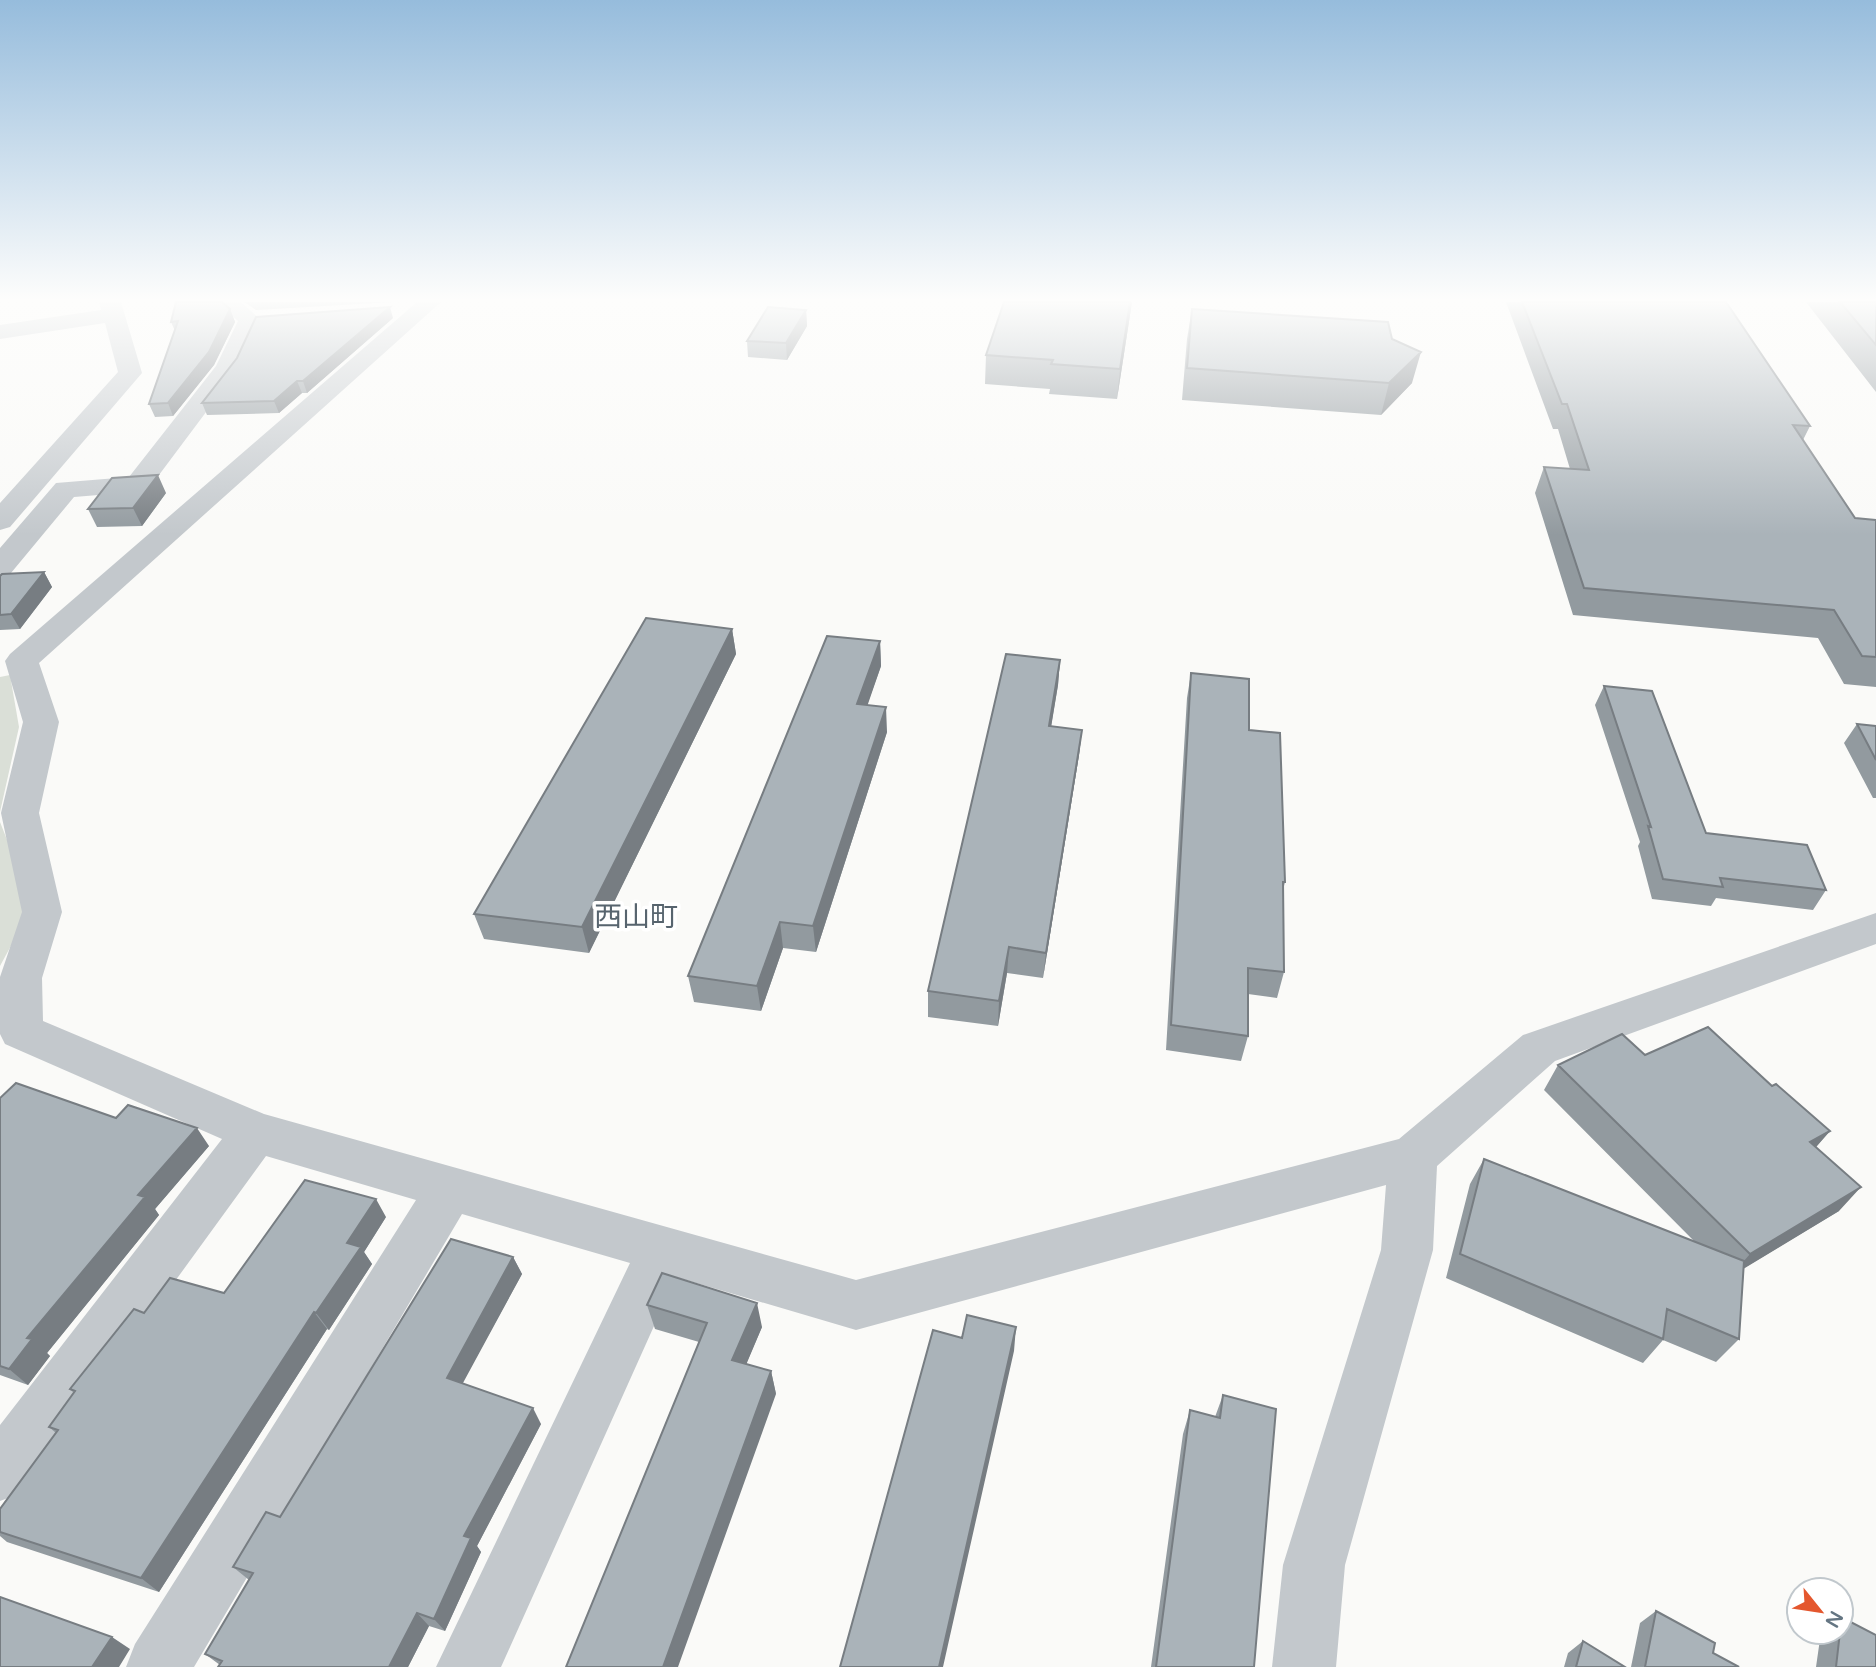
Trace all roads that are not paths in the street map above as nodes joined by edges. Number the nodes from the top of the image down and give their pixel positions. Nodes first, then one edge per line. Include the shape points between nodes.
1 (124, 380) edge
2 (220, 380) edge
3 (330, 380) edge
4 (0, 521) edge
5 (0, 567) edge
6 (11, 662) edge
7 (1876, 928) edge
8 (10, 991) edge
9 (256, 1132) junction
10 (1413, 1157) junction
11 (451, 1188) junction
12 (663, 1250) junction
13 (0, 1472) edge
14 (158, 1667) edge
15 (468, 1667) edge
16 (1304, 1667) edge

1 - 4 street
2 - 5 street via 137,485 66,489
3 - 6 street
6 - 8 street via 41,722 20,813 42,912
7 - 10 street via 1539,1048
8 - 9 street via 21,1031
9 - 11 street
9 - 13 street
10 - 12 street via 856,1305
10 - 16 street via 1407,1250 1314,1565
11 - 12 street
11 - 14 street
12 - 15 street

